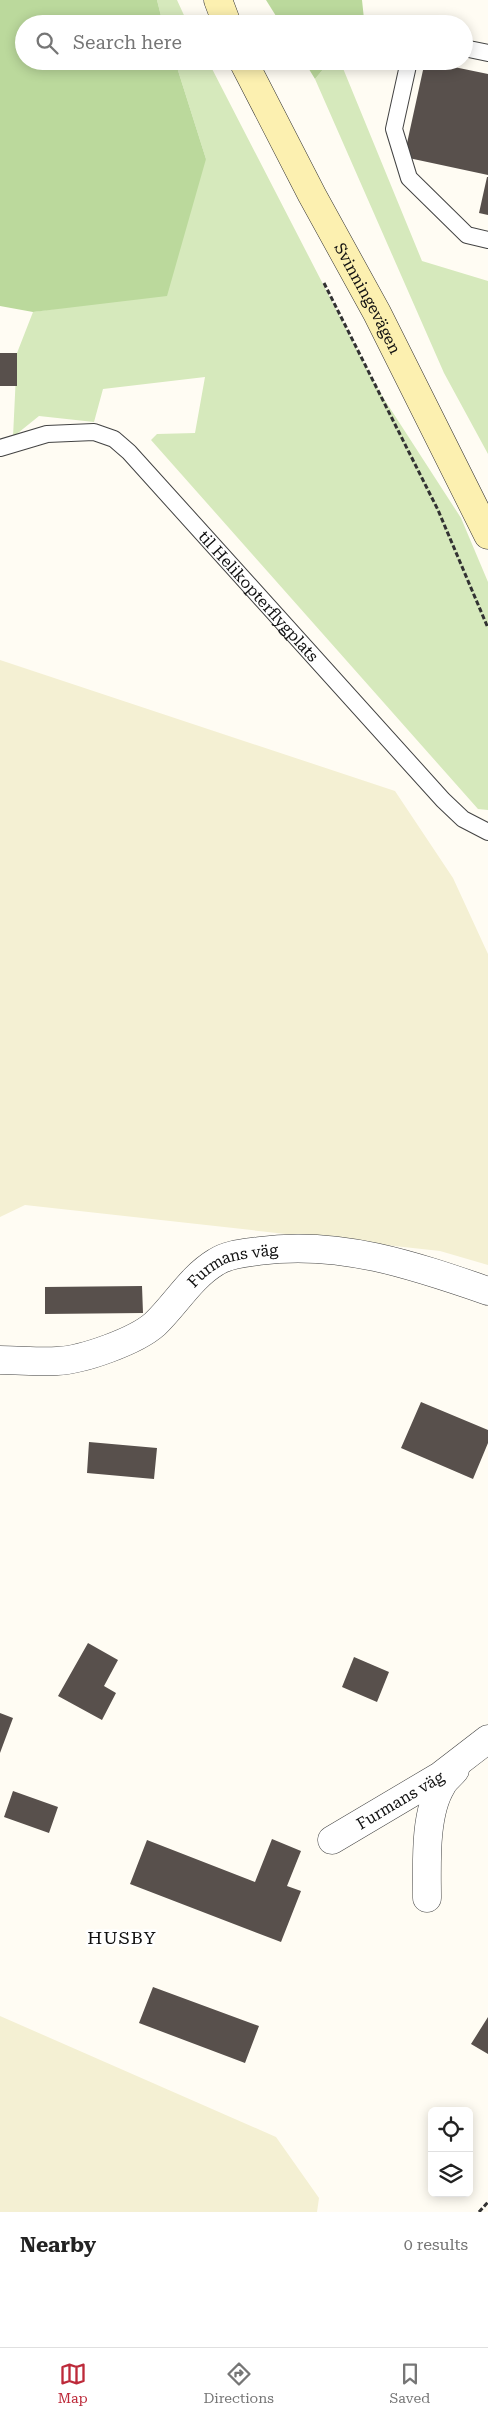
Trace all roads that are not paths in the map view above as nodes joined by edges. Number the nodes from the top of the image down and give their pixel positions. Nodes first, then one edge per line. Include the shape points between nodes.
1 (218, 0) edge
2 (224, 15) edge
3 (473, 50) edge
4 (488, 53) edge
5 (248, 70) edge
6 (407, 70) edge
7 (488, 240) edge
8 (4, 450) edge
9 (488, 535) edge
10 (488, 832) edge
11 (488, 1291) edge
12 (0, 1360) edge
13 (488, 1739) edge
14 (466, 1758) junction
15 (332, 1840) dead end
16 (427, 1898) dead end

1 - 2 main road
3 - 4 lane
5 - 9 main road, Svinningevägen via 377,313
6 - 7 lane via 394,129 409,178 467,235
8 - 10 lane, til Helikopterflygplats via 48,434 94,432 114,439 130,452 443,800 463,819
11 - 12 street, Furmans väg via 372,1255 285,1247 239,1253 217,1261 196,1277 154,1325 132,1340 58,1361
13 - 14 street, Furmans väg
14 - 15 street, Furmans väg
14 - 16 street, Furmans väg via 442,1785 434,1806 427,1849

